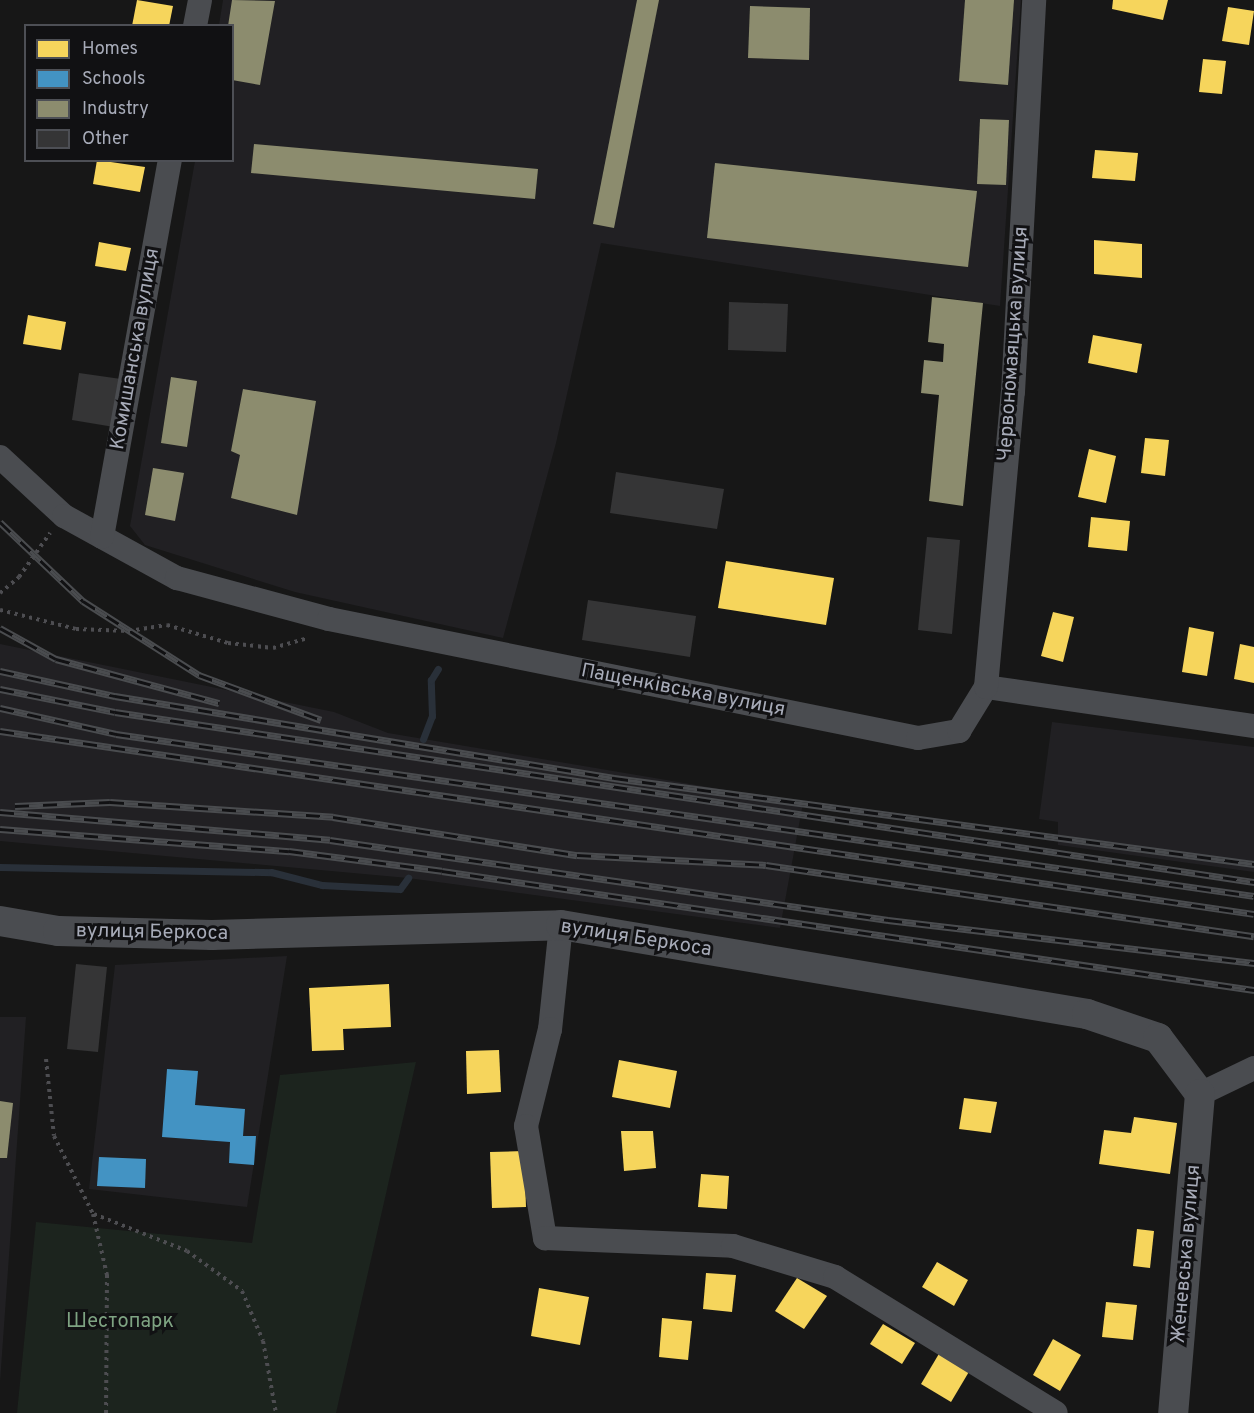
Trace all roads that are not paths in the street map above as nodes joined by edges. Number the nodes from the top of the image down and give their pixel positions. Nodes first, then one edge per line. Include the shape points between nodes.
1 (200, 0) edge
2 (1034, 0) edge
3 (195, 24) edge
4 (171, 162) edge
5 (0, 457) edge
6 (102, 537) junction
7 (986, 687) junction
8 (1254, 726) edge
9 (0, 921) edge
10 (561, 925) junction
11 (1254, 1068) edge
12 (1200, 1094) junction
13 (1056, 1413) edge
14 (1173, 1413) edge

1 - 3 street
2 - 7 street, Червономаяцька вулиця via 1012,392
4 - 6 street, Комишанська вулиця
5 - 6 street, Пащенківська вулиця via 64,516
6 - 7 street, Пащенківська вулиця via 177,578 329,619 918,738 959,731
7 - 8 street
9 - 10 street, вулиця Беркоса via 58,931 212,935
10 - 12 street, вулиця Беркоса via 1087,1014 1158,1038 1184,1066
10 - 13 street via 550,1029 526,1126 546,1238 733,1246 835,1277
11 - 12 street
12 - 14 street, Женевська вулиця

